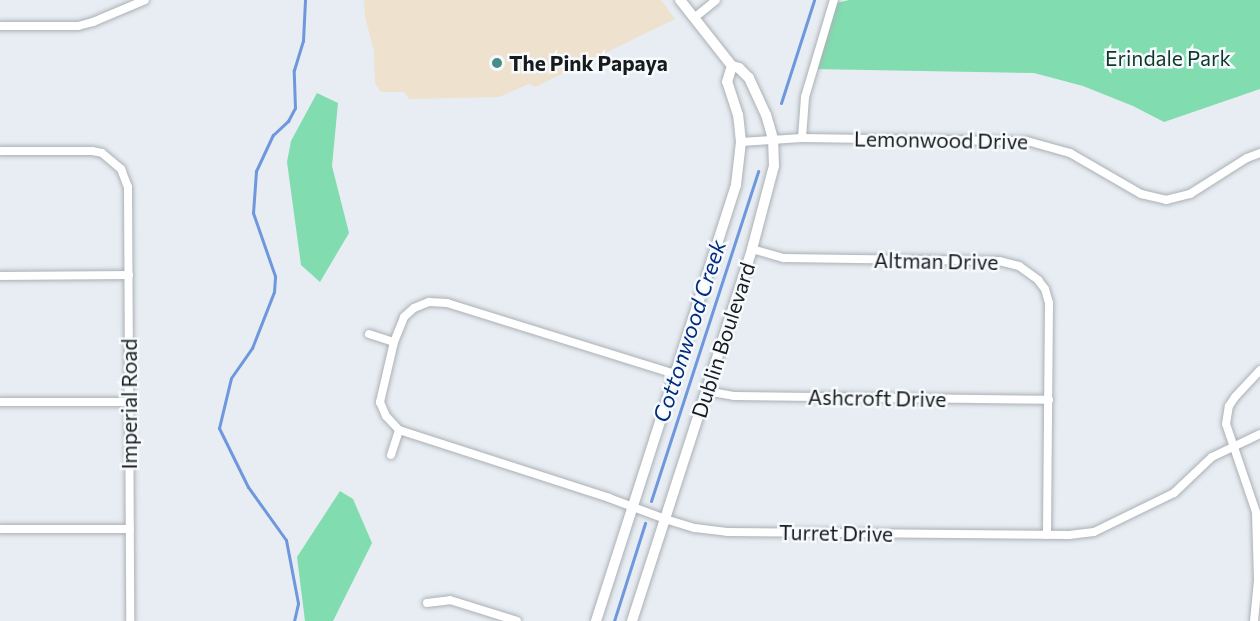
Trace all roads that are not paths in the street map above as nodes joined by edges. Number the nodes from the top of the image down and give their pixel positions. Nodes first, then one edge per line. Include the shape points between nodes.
1 (145, 0) edge
2 (680, 0) edge
3 (716, 0) edge
4 (834, 0) edge
5 (694, 18) junction
6 (0, 26) edge
7 (732, 66) junction
8 (802, 138) junction
9 (773, 139) junction
10 (741, 142) junction
11 (0, 151) edge
12 (1260, 153) edge
13 (752, 249) junction
14 (129, 275) junction
15 (0, 276) edge
16 (369, 334) dead end
17 (394, 342) junction
18 (1260, 370) edge
19 (675, 374) junction
20 (706, 391) junction
21 (1049, 400) junction
22 (0, 402) edge
23 (129, 402) junction
24 (399, 430) junction
25 (1260, 434) edge
26 (1232, 446) junction
27 (391, 455) dead end
28 (633, 507) junction
29 (665, 519) junction
30 (0, 529) edge
31 (130, 529) junction
32 (1047, 535) junction
33 (427, 603) dead end
34 (130, 621) edge
35 (517, 621) edge
36 (596, 621) edge
37 (632, 621) edge
38 (1254, 621) edge

1 - 6 street via 78,26
2 - 5 main road, Dublin Boulevard
3 - 5 street
4 - 8 street via 805,97
5 - 7 main road, Dublin Boulevard
7 - 9 main road, Dublin Boulevard via 749,78
7 - 10 main road, Dublin Boulevard via 727,82 738,115
8 - 9 street, Lemonwood Drive
8 - 12 street, Lemonwood Drive via 1011,139 1040,143 1070,153 1141,194 1166,200 1190,194
9 - 10 street, Lemonwood Drive
9 - 13 main road, Dublin Boulevard via 771,185
10 - 19 main road, Dublin Boulevard via 736,185
11 - 14 street, Imperial Road via 92,151 102,153 121,169 128,187
13 - 20 main road, Dublin Boulevard
13 - 21 street, Altman Drive via 784,258 999,261 1019,266 1046,289
14 - 15 street
14 - 23 street, Imperial Road
16 - 17 street
17 - 19 street via 404,317 414,308 429,302 447,303
17 - 24 street via 380,402
18 - 26 street via 1229,406 1226,424
19 - 28 main road, Dublin Boulevard
20 - 21 street, Ashcroft Drive via 734,396
20 - 29 main road, Dublin Boulevard
21 - 32 street, Altman Drive
22 - 23 street
23 - 31 street, Imperial Road
24 - 27 street
24 - 28 street, Turret Drive
25 - 26 street, Turret Drive
26 - 32 street, Turret Drive via 1212,457 1174,493 1108,527 1081,534
26 - 38 street via 1256,512 1258,580
28 - 29 street, Turret Drive
28 - 36 main road, Dublin Boulevard
29 - 32 street, Turret Drive via 727,532
29 - 37 main road, Dublin Boulevard
30 - 31 street
31 - 34 street, Imperial Road
33 - 35 street via 450,600

